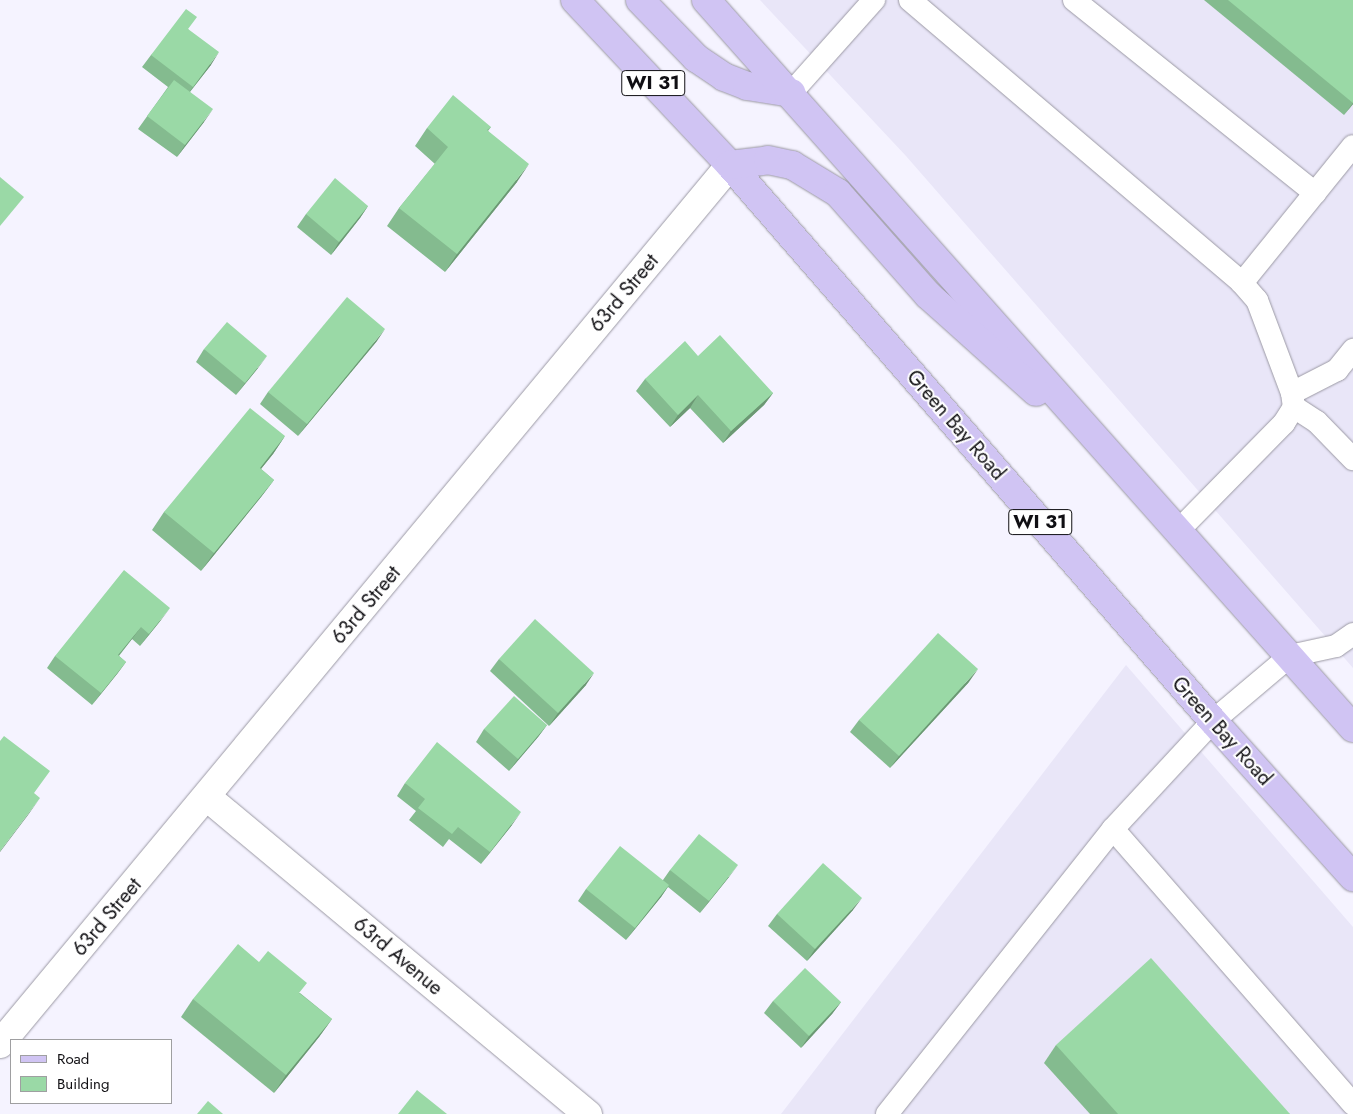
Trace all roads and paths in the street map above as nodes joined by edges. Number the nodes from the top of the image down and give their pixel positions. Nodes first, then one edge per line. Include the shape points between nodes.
1 (575, 0) edge
2 (640, 0) edge
3 (706, 0) edge
4 (874, 0) edge
5 (910, 0) edge
6 (1074, 0) edge
7 (791, 93) junction
8 (1353, 146) edge
9 (730, 165) junction
10 (1315, 193) junction
11 (1242, 283) junction
12 (1353, 350) edge
13 (1293, 400) junction
14 (1353, 459) edge
15 (1121, 466) junction
16 (1178, 531) junction
17 (1353, 634) edge
18 (1290, 656) junction
19 (1213, 721) junction
20 (1353, 728) edge
21 (207, 797) junction
22 (1113, 829) junction
23 (1353, 876) edge
24 (0, 1044) edge
25 (1353, 1104) edge
26 (588, 1114) edge
27 (887, 1114) edge

1 - 9 main road, Green Bay Road / WI 31
2 - 7 main road via 696,58 724,77 747,86
3 - 7 main road
4 - 7 lane
5 - 11 lane
6 - 10 lane
7 - 15 main road
8 - 10 lane
9 - 15 main road via 768,160 792,166 838,193 928,294
9 - 19 main road, Green Bay Road / WI 31
9 - 21 street, 63rd Street
10 - 11 lane
11 - 13 lane via 1257,300
12 - 13 lane via 1337,370
13 - 14 lane
13 - 16 lane via 1284,423
15 - 16 main road
16 - 18 main road
17 - 18 lane via 1336,646
18 - 19 lane
18 - 20 main road
19 - 22 lane
19 - 23 main road, Green Bay Road / WI 31
21 - 24 street, 63rd Street
21 - 26 street, 63rd Avenue
22 - 25 lane
22 - 27 lane

